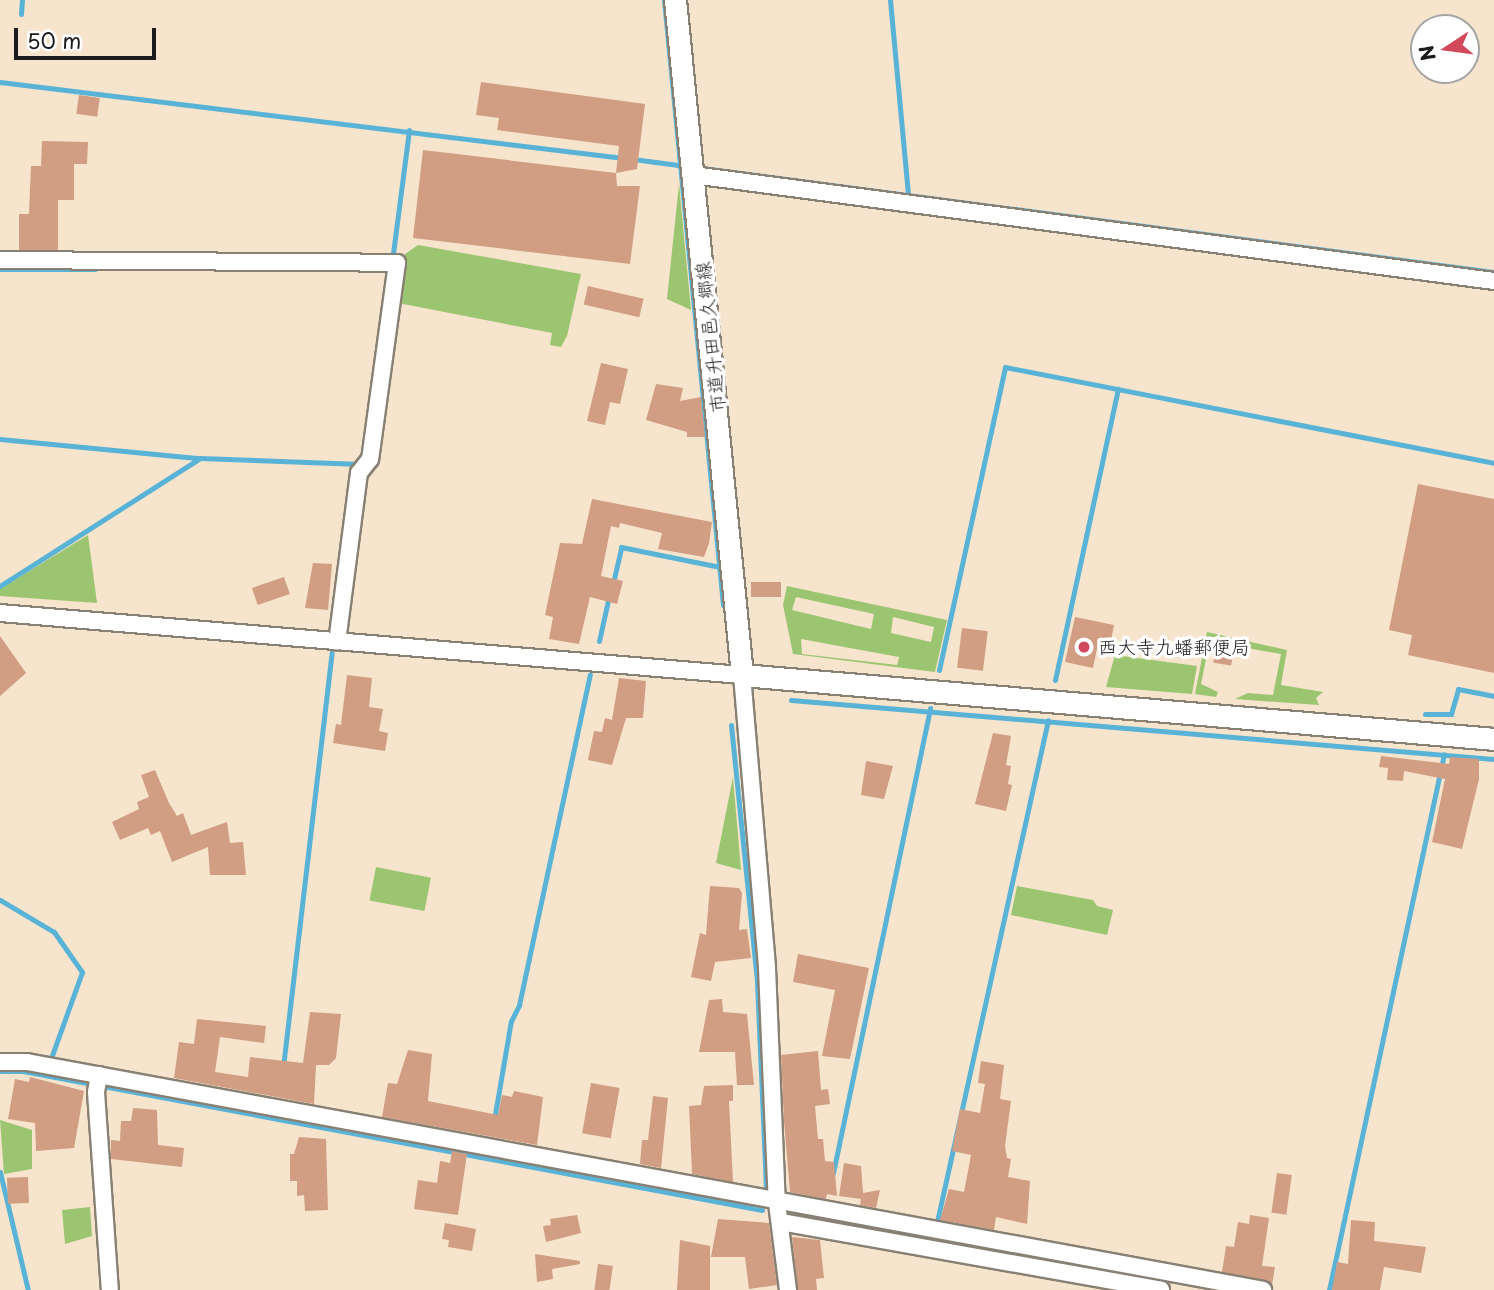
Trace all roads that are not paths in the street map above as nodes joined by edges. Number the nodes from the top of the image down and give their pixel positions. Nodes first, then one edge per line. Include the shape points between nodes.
1 (675, 0) edge
2 (692, 169) junction
3 (0, 260) edge
4 (1494, 281) edge
5 (0, 613) edge
6 (337, 642) junction
7 (743, 675) junction
8 (1494, 739) edge
9 (0, 1062) edge
10 (97, 1083) junction
11 (777, 1203) junction
12 (781, 1222) junction
13 (110, 1290) edge
14 (788, 1290) edge
15 (1161, 1290) edge
16 (1263, 1290) edge

1 - 2 street, 市道升田邑久郷線
2 - 4 street
2 - 7 street, 市道升田邑久郷線
3 - 6 street via 391,263 370,459 359,474
5 - 6 street
6 - 7 street
7 - 8 street
7 - 11 street via 767,968
9 - 10 street
10 - 11 street
10 - 13 street
11 - 12 street
11 - 16 street
12 - 14 street
12 - 15 street

